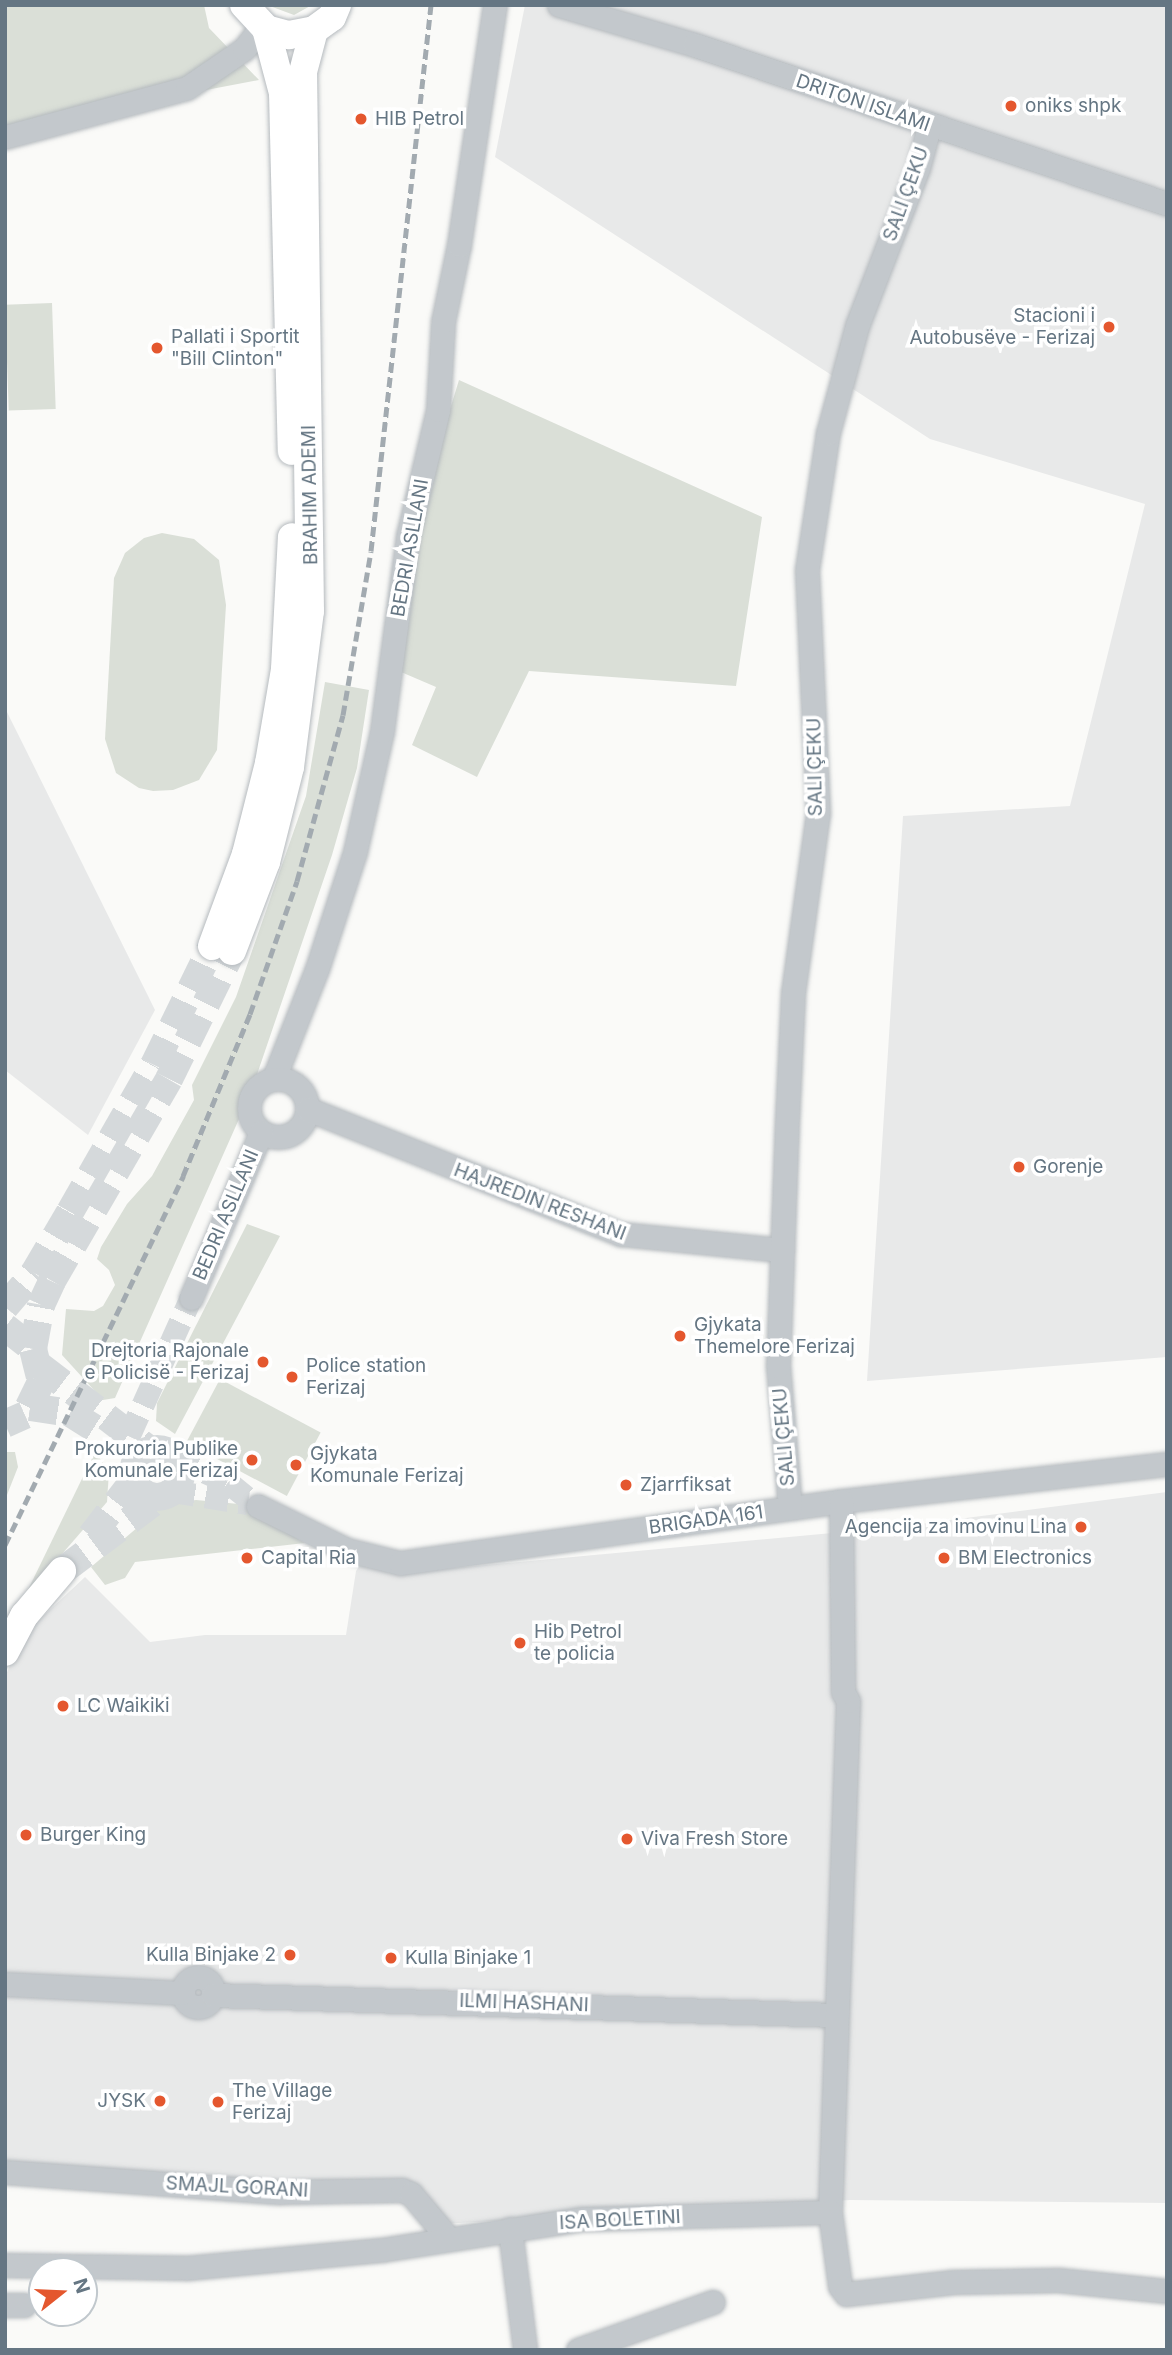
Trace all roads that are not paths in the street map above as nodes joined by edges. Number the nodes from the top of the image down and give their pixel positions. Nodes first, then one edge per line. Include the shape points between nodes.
1 (337, 5) edge
2 (495, 5) edge
3 (559, 5) edge
4 (257, 20) edge
5 (314, 30) junction
6 (929, 127) junction
7 (5, 137) edge
8 (1167, 204) edge
9 (274, 1078) junction
10 (308, 1109) junction
11 (261, 1132) junction
12 (782, 1250) junction
13 (191, 1298) tunnel mouth
14 (1167, 1464) edge
15 (841, 1501) junction
16 (258, 1506) tunnel mouth
17 (790, 1508) junction
18 (62, 1571) tunnel mouth
19 (5, 1652) edge
20 (5, 1984) edge
21 (835, 2015) junction
22 (5, 2172) edge
23 (830, 2212) junction
24 (510, 2229) junction
25 (448, 2238) junction
26 (5, 2265) edge
27 (1167, 2291) edge
28 (713, 2302) dead end
29 (525, 2350) edge
30 (578, 2350) edge

1 - 5 main road, BRAHIM ADEMI via 332,17
2 - 9 street, BEDRI ASLLANI via 443,322 438,410 408,536 382,730 355,852 317,969
3 - 6 street, DRITON ISLAMI via 695,45
4 - 5 main road via 289,35
4 - 5 main road, BRAHIM ADEMI via 283,93 293,470 290,619 279,711 222,949 266,862 290,767 310,611 303,72
4 - 7 street via 244,49 187,88
6 - 8 street, DRITON ISLAMI
6 - 12 street, SALI ÇEKU via 918,168 857,326 828,433 807,570 818,813 793,993
9 - 10 street via 300,1089
9 - 11 street via 256,1088 248,1106
10 - 11 street via 291,1134 271,1137
10 - 12 street, HAJREDIN RESHANI via 621,1234
11 - 13 street, BEDRI ASLLANI
12 - 17 street, SALI ÇEKU via 778,1366
14 - 15 street, BRIGADA 161
15 - 17 street, BRIGADA 161
15 - 21 street via 843,1692 848,1701
16 - 17 street, BRIGADA 161 via 347,1550 400,1563
18 - 19 main road via 24,1616
20 - 21 street, ILMI HASHANI via 183,1993 186,2001 197,2007 213,1995
21 - 23 street
22 - 25 street, SMAJL GORANI via 280,2192 402,2190 411,2194
23 - 24 street, ISA BOLETINI via 581,2219
23 - 27 street via 840,2286 846,2294 953,2282 1058,2280
24 - 25 street, ISA BOLETINI
24 - 29 street
25 - 26 street, ISA BOLETINI via 381,2250 186,2268
28 - 30 street

